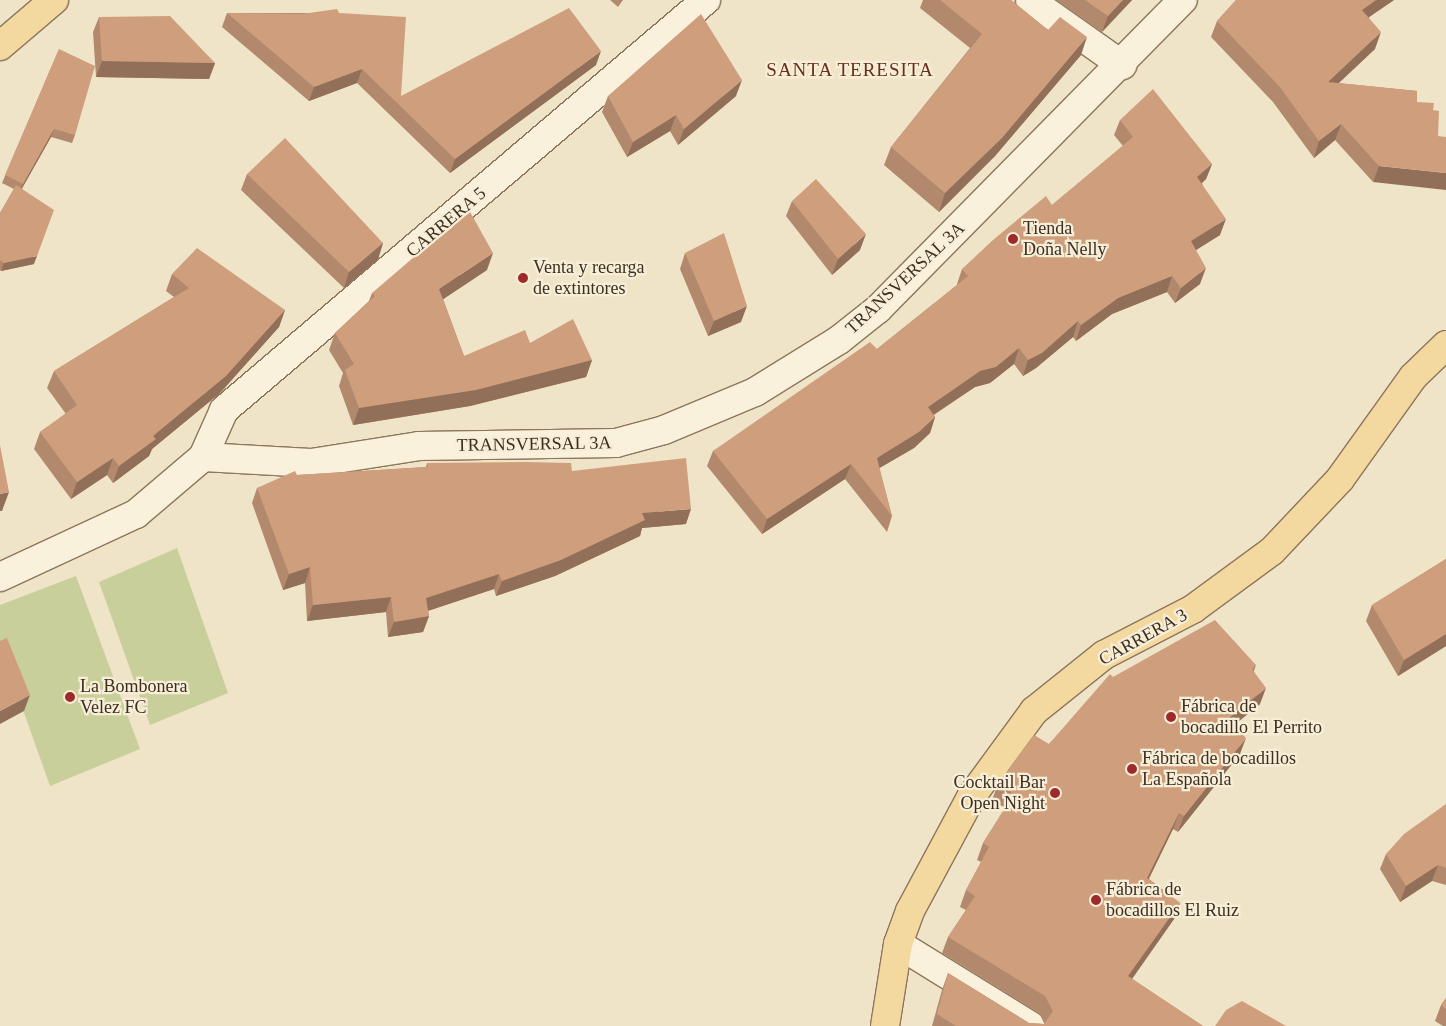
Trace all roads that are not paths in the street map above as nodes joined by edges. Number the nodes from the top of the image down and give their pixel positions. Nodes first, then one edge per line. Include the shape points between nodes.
1 (54, 0) edge
2 (706, 0) edge
3 (1030, 0) edge
4 (1183, 0) edge
5 (0, 46) edge
6 (1122, 65) junction
7 (1446, 345) edge
8 (203, 457) junction
9 (0, 577) edge
10 (898, 944) junction
11 (885, 1026) edge
12 (1030, 1026) edge

1 - 5 main road
2 - 8 street, CARRERA 5 via 224,410
3 - 6 street
4 - 6 street, TRANSVERSAL 3A
6 - 8 street, TRANSVERSAL 3A via 878,309 798,368 710,413 616,443 419,446 311,463
7 - 10 main road, CARRERA 3 via 1412,377 1340,479 1272,551 1193,608 1104,655 1034,711 944,842
8 - 9 street via 136,514
10 - 11 main road, CARRERA 3
10 - 12 street

